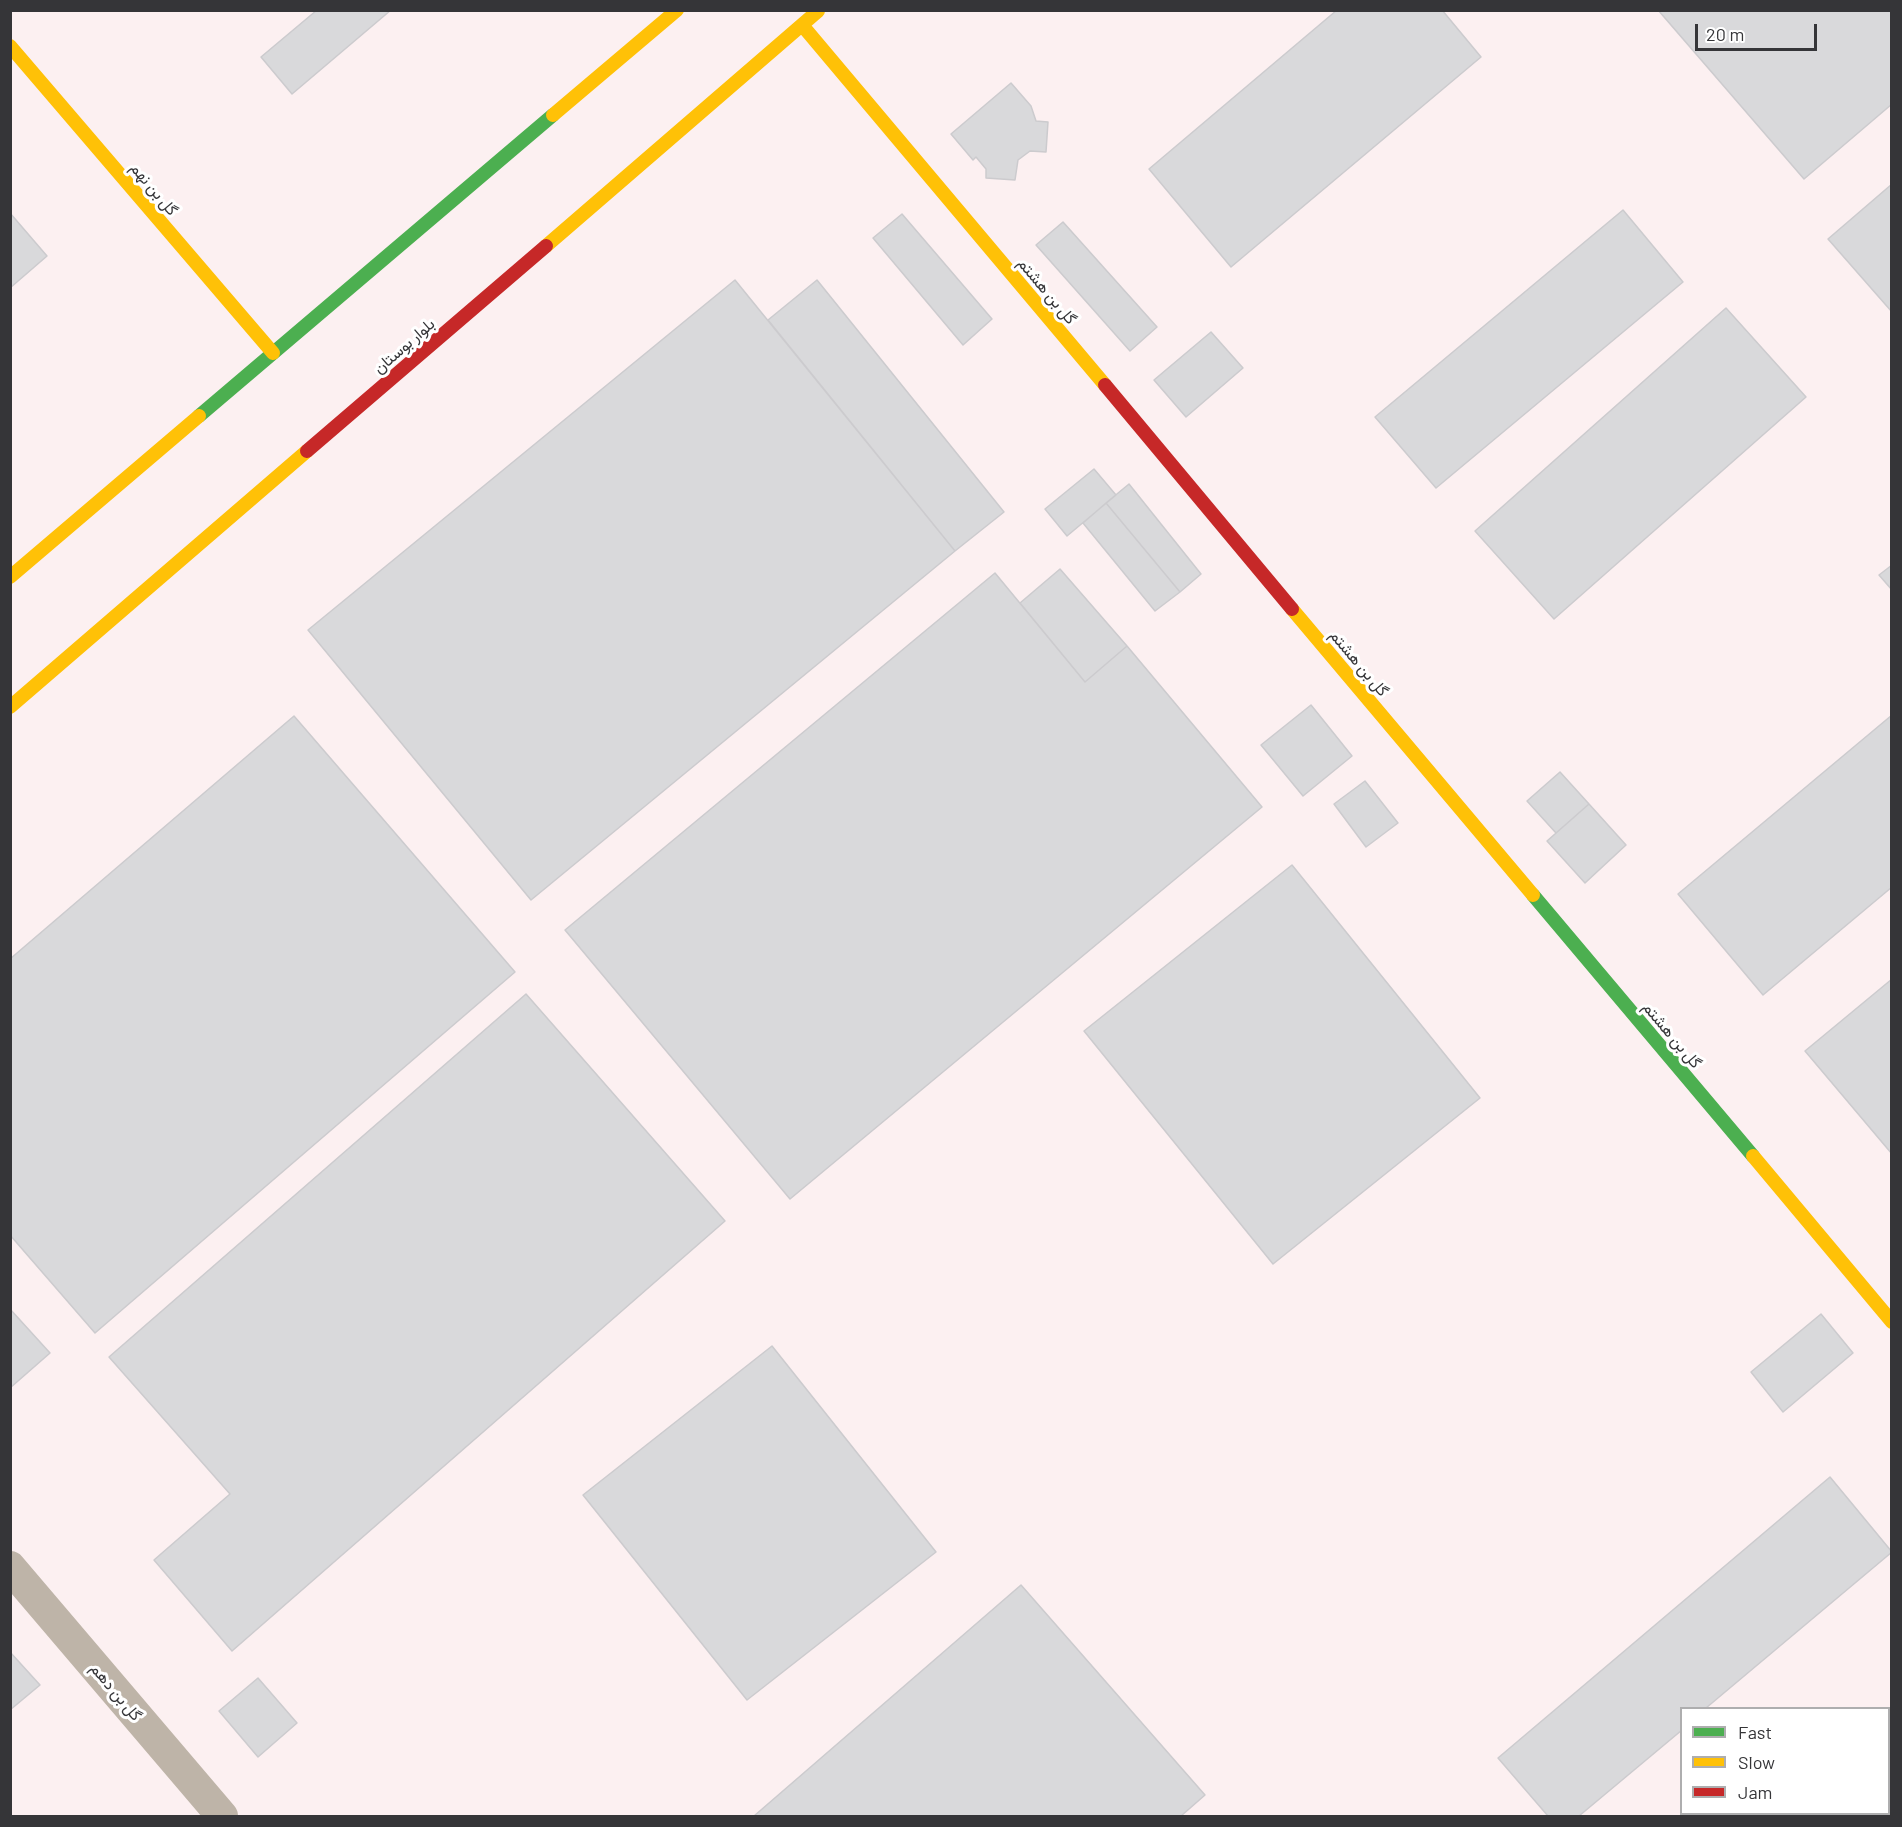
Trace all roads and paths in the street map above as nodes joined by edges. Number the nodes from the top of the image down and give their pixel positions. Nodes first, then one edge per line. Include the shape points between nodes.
1 (677, 10) edge
2 (818, 10) edge
3 (802, 25) junction
4 (10, 46) edge
5 (273, 353) junction
6 (10, 577) edge
7 (10, 707) edge
8 (1892, 1322) edge
9 (10, 1567) edge
10 (222, 1816) edge

1 - 5 street
2 - 3 street, بلوار بوستان
3 - 7 street, بلوار بوستان
3 - 8 street, گل بن هشتم
4 - 5 street, گل بن نهم
5 - 6 street
9 - 10 street, گل بن دهم

